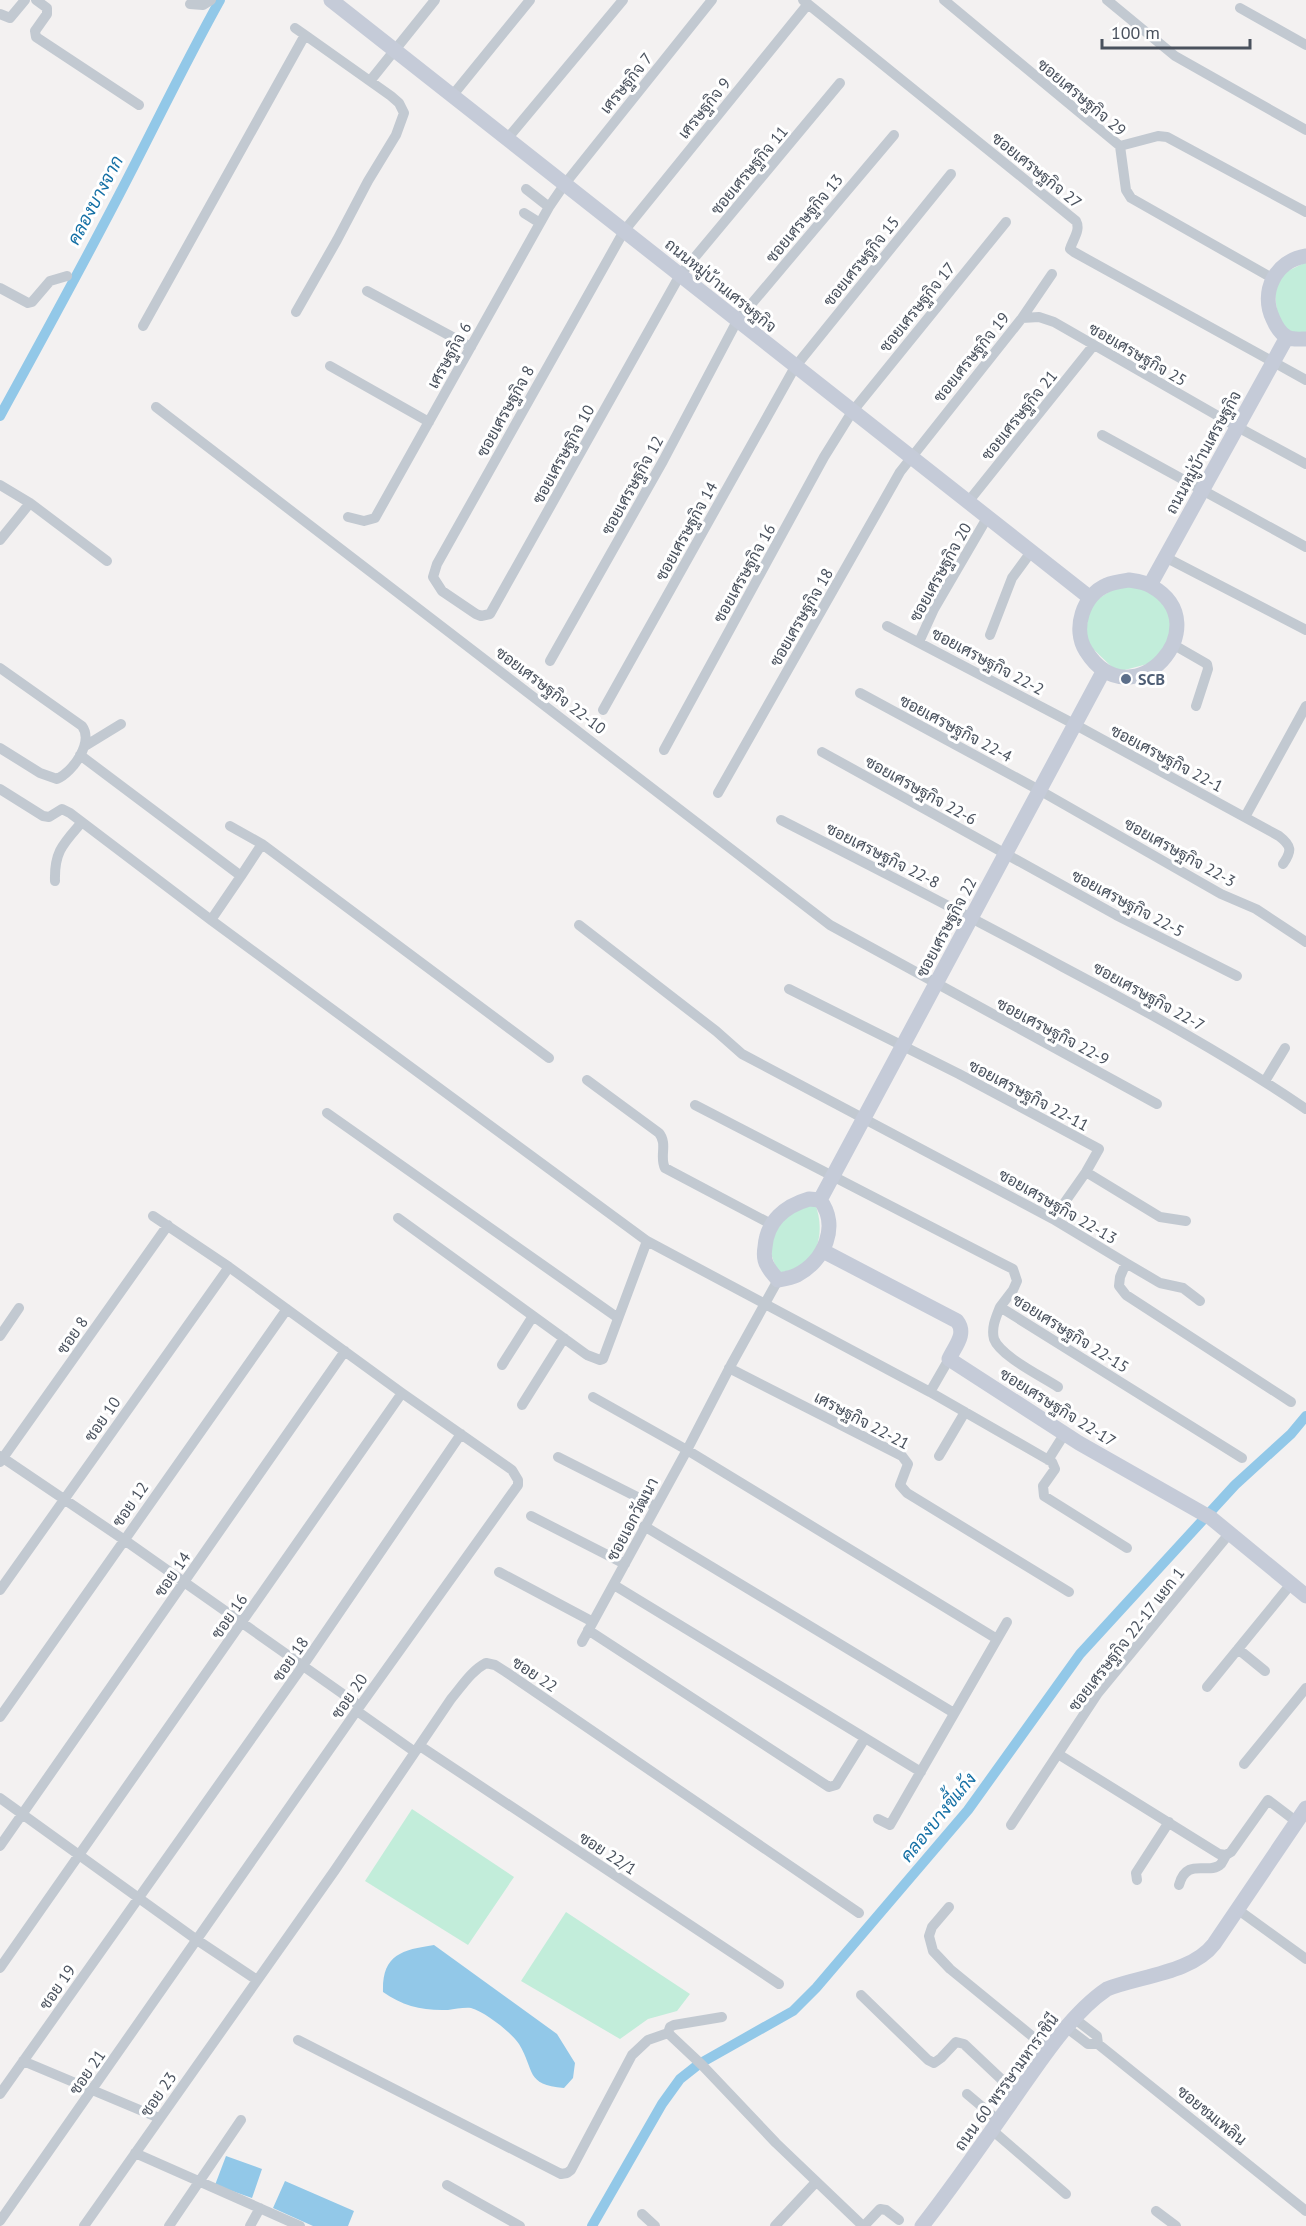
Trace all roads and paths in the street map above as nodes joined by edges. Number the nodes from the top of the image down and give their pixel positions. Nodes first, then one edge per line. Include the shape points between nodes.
1 (25, 0) edge
2 (36, 0) edge
3 (211, 0) edge
4 (331, 0) edge
5 (435, 0) edge
6 (530, 0) edge
7 (623, 0) edge
8 (712, 0) edge
9 (944, 0) edge
10 (1107, 0) edge
11 (805, 2) edge
12 (190, 4) dead end
13 (1240, 8) dead end
14 (0, 14) edge
15 (295, 28) dead end
16 (305, 35) junction
17 (1306, 45) edge
18 (395, 50) junction
19 (370, 81) junction
20 (840, 83) dead end
21 (452, 96) junction
22 (139, 105) dead end
23 (1306, 130) edge
24 (894, 135) dead end
25 (507, 139) junction
26 (1120, 146) junction
27 (951, 174) dead end
28 (564, 185) junction
29 (526, 189) dead end
30 (549, 207) junction
31 (1306, 212) edge
32 (524, 213) dead end
33 (1006, 222) dead end
34 (540, 223) junction
35 (624, 231) junction
36 (1306, 256) edge
37 (1052, 274) dead end
38 (681, 275) junction
39 (67, 276) dead end
40 (1272, 278) junction
41 (0, 288) edge
42 (367, 291) dead end
43 (296, 312) dead end
44 (1022, 318) junction
45 (737, 321) junction
46 (143, 326) dead end
47 (1287, 337) junction
48 (1306, 339) edge
49 (471, 346) junction
50 (1093, 346) junction
51 (1273, 362) junction
52 (330, 366) dead end
53 (795, 367) junction
54 (1306, 380) edge
55 (156, 407) dead end
56 (852, 412) junction
57 (429, 422) junction
58 (1237, 427) junction
59 (1102, 435) dead end
60 (910, 457) junction
61 (1306, 464) edge
62 (0, 485) edge
63 (1202, 490) junction
64 (968, 502) junction
65 (30, 503) junction
66 (348, 517) dead end
67 (987, 518) junction
68 (0, 540) edge
69 (1306, 547) edge
70 (1031, 552) junction
71 (1165, 557) junction
72 (107, 561) dead end
73 (1150, 585) junction
74 (1089, 597) junction
75 (457, 602) joint
76 (887, 626) dead end
77 (1306, 630) edge
78 (990, 635) dead end
79 (919, 642) junction
80 (1174, 645) junction
81 (550, 661) dead end
82 (0, 668) edge
83 (1104, 670) junction
84 (860, 693) dead end
85 (1196, 706) dead end
86 (1306, 706) edge
87 (603, 710) dead end
88 (121, 724) dead end
89 (1074, 724) junction
90 (0, 748) edge
91 (664, 750) dead end
92 (82, 751) junction
93 (822, 752) dead end
94 (0, 789) edge
95 (1039, 790) junction
96 (718, 793) dead end
97 (1245, 817) junction
98 (781, 820) dead end
99 (82, 822) junction
100 (230, 826) dead end
101 (262, 844) junction
102 (1005, 853) junction
103 (1283, 864) dead end
104 (242, 876) junction
105 (55, 881) dead end
106 (972, 918) junction
107 (211, 920) junction
108 (579, 925) dead end
109 (1306, 942) edge
110 (1238, 976) dead end
111 (936, 985) junction
112 (789, 989) dead end
113 (902, 1047) junction
114 (1285, 1048) dead end
115 (549, 1058) dead end
116 (587, 1080) dead end
117 (1265, 1081) junction
118 (1157, 1104) dead end
119 (695, 1105) dead end
120 (1306, 1109) edge
121 (327, 1113) dead end
122 (864, 1118) junction
123 (1086, 1172) junction
124 (832, 1176) junction
125 (820, 1200) junction
126 (153, 1216) dead end
127 (398, 1218) dead end
128 (1053, 1219) junction
129 (1186, 1221) dead end
130 (771, 1224) junction
131 (168, 1225) junction
132 (648, 1241) junction
133 (823, 1251) junction
134 (1126, 1263) junction
135 (229, 1267) junction
136 (778, 1280) junction
137 (1200, 1301) dead end
138 (765, 1302) junction
139 (1000, 1307) junction
140 (19, 1308) dead end
141 (287, 1309) junction
142 (533, 1316) junction
143 (618, 1318) junction
144 (0, 1336) edge
145 (564, 1338) junction
146 (345, 1351) junction
147 (949, 1359) junction
148 (502, 1365) dead end
149 (729, 1368) junction
150 (1058, 1387) dead end
151 (930, 1392) junction
152 (402, 1394) junction
153 (593, 1396) dead end
154 (1291, 1402) dead end
155 (522, 1405) dead end
156 (965, 1412) junction
157 (1065, 1433) junction
158 (461, 1434) junction
159 (687, 1450) junction
160 (939, 1456) dead end
161 (558, 1457) dead end
162 (1242, 1458) dead end
163 (1, 1459) edge
164 (1048, 1460) junction
165 (64, 1499) junction
166 (655, 1506) junction
167 (531, 1516) dead end
168 (644, 1526) junction
169 (1229, 1534) junction
170 (123, 1539) junction
171 (1127, 1548) dead end
172 (625, 1564) junction
173 (499, 1572) dead end
174 (183, 1584) junction
175 (1291, 1584) junction
176 (614, 1585) junction
177 (0, 1590) edge
178 (1069, 1592) dead end
179 (1306, 1596) edge
180 (1007, 1622) dead end
181 (242, 1625) junction
182 (590, 1626) junction
183 (997, 1640) junction
184 (582, 1642) dead end
185 (1238, 1649) junction
186 (302, 1667) junction
187 (1265, 1671) dead end
188 (1207, 1687) dead end
189 (1306, 1688) edge
190 (358, 1709) junction
191 (954, 1713) junction
192 (0, 1717) edge
193 (865, 1738) junction
194 (417, 1749) junction
195 (1058, 1754) junction
196 (1244, 1764) dead end
197 (921, 1772) junction
198 (0, 1798) edge
199 (1306, 1808) edge
200 (23, 1814) junction
201 (878, 1819) dead end
202 (1168, 1822) junction
203 (1297, 1822) junction
204 (1011, 1825) dead end
205 (0, 1846) edge
206 (79, 1855) junction
207 (1226, 1855) junction
208 (1137, 1880) dead end
209 (1179, 1885) dead end
210 (138, 1898) junction
211 (949, 1907) dead end
212 (1237, 1909) junction
213 (859, 1914) dead end
214 (198, 1940) junction
215 (1306, 1959) edge
216 (0, 1968) edge
217 (257, 1980) junction
218 (779, 1984) dead end
219 (861, 1995) dead end
220 (722, 2017) dead end
221 (1071, 2023) junction
222 (668, 2033) junction
223 (298, 2040) dead end
224 (1049, 2050) junction
225 (23, 2061) junction
226 (93, 2090) junction
227 (0, 2094) edge
228 (967, 2094) dead end
229 (1017, 2094) junction
230 (159, 2118) junction
231 (241, 2120) dead end
232 (996, 2125) junction
233 (135, 2153) junction
234 (199, 2181) junction
235 (816, 2182) junction
236 (447, 2185) dead end
237 (1066, 2194) dead end
238 (260, 2208) junction
239 (1156, 2211) dead end
240 (1306, 2211) edge
241 (642, 2214) dead end
242 (899, 2220) dead end
243 (0, 2221) edge
244 (84, 2226) edge
245 (169, 2226) edge
246 (250, 2226) edge
247 (300, 2226) edge
248 (520, 2226) edge
249 (655, 2226) edge
250 (775, 2226) edge
251 (863, 2226) edge
252 (922, 2226) edge
253 (1176, 2226) edge

1 - 14 street via 10,18
2 - 22 street via 47,8 47,14 35,31 36,37
3 - 12 street via 203,5
4 - 18 street, ถนนหมู่บ้านเศรษฐกิจ
5 - 18 street
6 - 21 street
7 - 25 street
8 - 28 street, เศรษฐกิจ 7
9 - 26 street, ซอยเศรษฐกิจ 29
10 - 23 street via 1175,56
11 - 35 street, เศรษฐกิจ 9
11 - 51 street, ซอยเศรษฐกิจ 27 via 1076,221 1078,231 1070,249
13 - 17 street
15 - 16 street
16 - 19 street
16 - 46 street
18 - 19 street
18 - 21 street, ถนนหมู่บ้านเศรษฐกิจ
19 - 43 street via 399,103 404,113 396,135
20 - 38 street, ซอยเศรษฐกิจ 11
21 - 25 street, ถนนหมู่บ้านเศรษฐกิจ
24 - 45 street, ซอยเศรษฐกิจ 13
25 - 28 street, ถนนหมู่บ้านเศรษฐกิจ
26 - 31 street via 1167,137
26 - 40 street, ซอยเศรษฐกิจ 29 via 1126,190 1131,198
27 - 53 street, ซอยเศรษฐกิจ 15
28 - 30 street, เศรษฐกิจ 6
28 - 35 street, ถนนหมู่บ้านเศรษฐกิจ
29 - 30 street
30 - 34 street, เศรษฐกิจ 6
32 - 34 street
33 - 56 street, ซอยเศรษฐกิจ 17
34 - 49 street, เศรษฐกิจ 6
35 - 38 street, ถนนหมู่บ้านเศรษฐกิจ
35 - 75 street, ซอยเศรษฐกิจ 8 via 436,564 433,578
36 - 40 street via 1283,266
37 - 44 street, ซอยเศรษฐกิจ 19
38 - 45 street, ถนนหมู่บ้านเศรษฐกิจ
38 - 75 street, ซอยเศรษฐกิจ 10 via 495,608 481,616
39 - 41 street via 50,281 28,303
40 - 47 street via 1269,311 1276,327
42 - 49 street
44 - 50 street, ซอยเศรษฐกิจ 25 via 1048,319
44 - 60 street, ซอยเศรษฐกิจ 19
45 - 53 street, ถนนหมู่บ้านเศรษฐกิจ
45 - 81 street, ซอยเศรษฐกิจ 12
47 - 48 street
47 - 51 street, ถนนหมู่บ้านเศรษฐกิจ
49 - 57 street, เศรษฐกิจ 6
50 - 58 street, ซอยเศรษฐกิจ 25
50 - 64 street, ซอยเศรษฐกิจ 21
51 - 54 street
51 - 58 street, ถนนหมู่บ้านเศรษฐกิจ
52 - 57 street
53 - 56 street, ถนนหมู่บ้านเศรษฐกิจ
53 - 87 street, ซอยเศรษฐกิจ 14
55 - 111 street, ซอยเศรษฐกิจ 22-10 via 830,925
56 - 60 street, ถนนหมู่บ้านเศรษฐกิจ
56 - 91 street, ซอยเศรษฐกิจ 16
57 - 66 street, เศรษฐกิจ 6 via 375,518 364,521
58 - 61 street, ซอยเศรษฐกิจ 25
58 - 63 street, ถนนหมู่บ้านเศรษฐกิจ
59 - 63 street
60 - 64 street, ถนนหมู่บ้านเศรษฐกิจ
60 - 96 street, ซอยเศรษฐกิจ 18
62 - 65 street
63 - 69 street
63 - 71 street, ถนนหมู่บ้านเศรษฐกิจ
64 - 67 street, ถนนหมู่บ้านเศรษฐกิจ
65 - 68 street
65 - 72 street
67 - 70 street, ถนนหมู่บ้านเศรษฐกิจ
67 - 79 street, ซอยเศรษฐกิจ 20
70 - 74 street, ถนนหมู่บ้านเศรษฐกิจ
70 - 78 street via 1012,578
71 - 73 street, ถนนหมู่บ้านเศรษฐกิจ
71 - 77 street
73 - 74 street via 1129,579 1107,585
73 - 80 street via 1165,596 1174,611
74 - 83 street via 1082,614 1083,647
76 - 79 street, ซอยเศรษฐกิจ 22-2
79 - 89 street, ซอยเศรษฐกิจ 22-2
80 - 83 street via 1166,659 1147,674 1121,677
80 - 85 street via 1207,664
82 - 92 street via 82,726 86,736
83 - 89 street, ซอยเศรษฐกิจ 22
84 - 95 street, ซอยเศรษฐกิจ 22-4
86 - 97 street
88 - 92 street
89 - 95 street, ซอยเศรษฐกิจ 22
89 - 97 street, ซอยเศรษฐกิจ 22-1
90 - 92 street via 57,779
92 - 104 street
93 - 102 street, ซอยเศรษฐกิจ 22-6
94 - 99 street via 43,816 49,818 62,808
95 - 102 street, ซอยเศรษฐกิจ 22
95 - 109 street, ซอยเศรษฐกิจ 22-3 via 1221,894 1256,909
97 - 103 street, ซอยเศรษฐกิจ 22-1 via 1289,843 1291,853
98 - 106 street, ซอยเศรษฐกิจ 22-8
99 - 105 street via 57,853
99 - 107 street
100 - 101 street
101 - 104 street
101 - 115 street
102 - 106 street, ซอยเศรษฐกิจ 22
102 - 110 street, ซอยเศรษฐกิจ 22-5 via 1116,915
104 - 107 street
106 - 111 street, ซอยเศรษฐกิจ 22
106 - 117 street, ซอยเศรษฐกิจ 22-7 via 1174,1026
107 - 132 street
108 - 122 street, ซอยเศรษฐกิจ 22-13 via 742,1054
111 - 113 street, ซอยเศรษฐกิจ 22
111 - 118 street, ซอยเศรษฐกิจ 22-9
112 - 113 street
113 - 122 street, ซอยเศรษฐกิจ 22
113 - 123 street, ซอยเศรษฐกิจ 22-11 via 1099,1149
114 - 117 street
116 - 130 street via 658,1133 664,1143 665,1168
117 - 120 street, ซอยเศรษฐกิจ 22-7
119 - 124 street
121 - 143 street
122 - 124 street, ซอยเศรษฐกิจ 22
122 - 128 street, ซอยเศรษฐกิจ 22-13
123 - 128 street, ซอยเศรษฐกิจ 22-11
123 - 129 street via 1160,1217
124 - 125 street, ซอยเศรษฐกิจ 22
124 - 139 street, ซอยเศรษฐกิจ 22-15 via 1013,1269 1017,1281
125 - 130 street via 809,1198 796,1203
125 - 133 street via 829,1220
126 - 131 street
127 - 142 street
128 - 134 street, ซอยเศรษฐกิจ 22-13
130 - 136 street via 765,1242 766,1263
131 - 135 street
131 - 163 street, ซอย 8
132 - 138 street
132 - 143 street
133 - 136 street via 808,1268
133 - 147 street via 957,1321 962,1334
134 - 137 street via 1160,1283 1183,1288
134 - 154 street, ซอยเศรษฐกิจ 22-13 via 1119,1286 1126,1295
135 - 141 street
135 - 165 street, ซอย 10
136 - 138 street
138 - 149 street
138 - 151 street
139 - 150 street via 993,1327 996,1344
139 - 162 street, ซอยเศรษฐกิจ 22-15
140 - 144 street
141 - 146 street
141 - 170 street, ซอย 12
142 - 145 street
142 - 148 street
143 - 145 street via 603,1359 594,1359
145 - 155 street
146 - 152 street
146 - 174 street, ซอย 14
147 - 151 street
147 - 157 street, ซอยเศรษฐกิจ 22-17
149 - 159 street, ซอยเอกวัฒนา
149 - 178 street, เศรษฐกิจ 22-21 via 902,1456 908,1464 900,1485 907,1493
151 - 156 street
152 - 158 street
152 - 181 street, ซอย 16
153 - 159 street
156 - 160 street
156 - 164 street
157 - 164 street
157 - 169 street, ซอยเศรษฐกิจ 22-17 via 1211,1518
158 - 186 street, ซอย 18
158 - 190 street, ซอย 20 via 512,1470 518,1485
159 - 166 street, ซอยเอกวัฒนา
159 - 183 street
161 - 166 street
163 - 165 street, ซอย 22/1
164 - 171 street via 1055,1469 1043,1486 1044,1496
165 - 170 street, ซอย 22/1
165 - 177 street, ซอย 10
166 - 168 street, ซอยเอกวัฒนา
167 - 172 street
168 - 172 street, ซอยเอกวัฒนา
168 - 191 street
169 - 175 street, ซอยเศรษฐกิจ 22-17
169 - 195 street, ซอยเศรษฐกิจ 22-17 แยก 1 via 1098,1693
170 - 174 street, ซอย 22/1
170 - 192 street, ซอย 12
172 - 176 street, ซอยเอกวัฒนา
173 - 182 street
174 - 181 street, ซอย 22/1
174 - 200 street, ซอย 14
175 - 179 street, ซอยเศรษฐกิจ 22-17
175 - 185 street
176 - 182 street, ซอยเอกวัฒนา
176 - 193 street
180 - 183 street
181 - 186 street, ซอย 22/1
181 - 206 street, ซอย 16
182 - 184 street, ซอยเอกวัฒนา
182 - 193 street via 829,1787 836,1785
183 - 191 street
185 - 187 street
185 - 188 street
186 - 190 street, ซอย 22/1
186 - 210 street, ซอย 18
189 - 196 street
190 - 194 street, ซอย 22/1
190 - 214 street, ซอย 20
191 - 197 street
193 - 197 street
194 - 213 street, ซอย 22 via 468,1678 486,1663 495,1665
194 - 217 street, ซอย 22
194 - 218 street, ซอย 22/1
195 - 202 street
195 - 204 street, ซอยเศรษฐกิจ 22-17 แยก 1
197 - 201 street via 890,1825
198 - 200 street
199 - 203 street, ถนน 60 พรรษามหาราชินี
200 - 205 street, ซอย 14
200 - 206 street
202 - 207 street
202 - 208 street via 1136,1873
203 - 207 street via 1268,1800
203 - 212 street, ถนน 60 พรรษามหาราชินี
206 - 210 street
206 - 216 street, ซอย 16
207 - 209 street via 1215,1867 1187,1872
210 - 214 street
210 - 225 street, ซอย 19
211 - 224 street via 932,1927 929,1936 933,1951
212 - 215 street
212 - 221 street, ถนน 60 พรรษามหาราชินี via 1203,1956 1189,1964 1107,1989
214 - 217 street
214 - 226 street, ซอย 21
217 - 230 street, ซอย 23
219 - 229 street via 928,2060 941,2058 956,2042 964,2044
220 - 222 street via 674,2025
221 - 224 street, ถนน 60 พรรษามหาราชินี
221 - 240 street, ซอยชมเพลิน via 1088,2044 1098,2044
222 - 223 street via 648,2040 632,2055 571,2170 561,2174
222 - 235 street
224 - 229 street, ถนน 60 พรรษามหาราชินี
225 - 226 street
225 - 227 street, ซอย 19
226 - 230 street
226 - 243 street, ซอย 21
228 - 232 street
229 - 232 street, ถนน 60 พรรษามหาราชินี
230 - 233 street, ซอย 23
231 - 234 street
232 - 237 street
232 - 252 street, ถนน 60 พรรษามหาราชินี
233 - 234 street
233 - 244 street, ซอย 23
234 - 238 street
234 - 245 street
235 - 250 street
235 - 251 street
236 - 248 street
238 - 246 street
238 - 247 street
239 - 253 street
241 - 249 street
242 - 251 street via 880,2209

